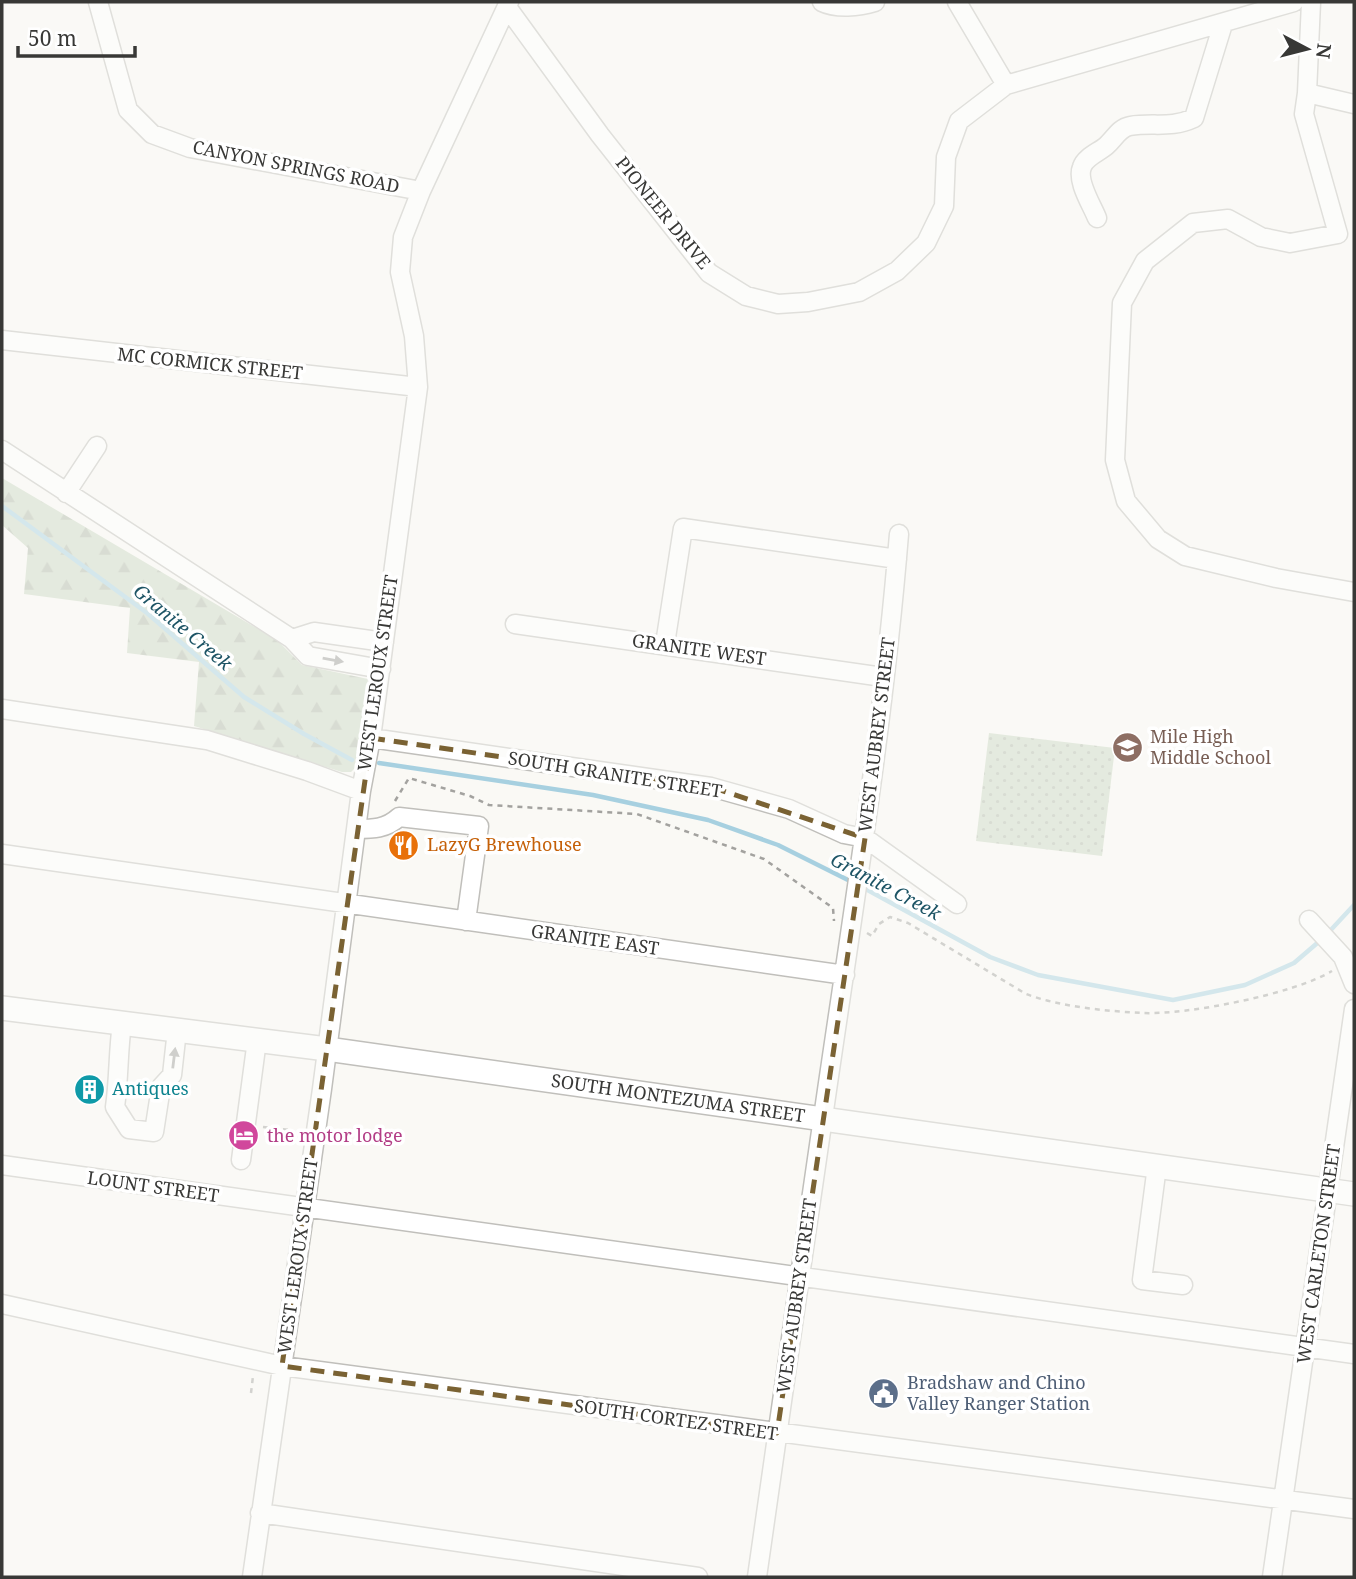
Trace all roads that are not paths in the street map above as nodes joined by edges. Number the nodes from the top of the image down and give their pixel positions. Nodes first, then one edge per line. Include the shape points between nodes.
1 (98, 2) edge
2 (821, 2) edge
3 (875, 2) edge
4 (957, 2) edge
5 (1294, 2) edge
6 (1311, 2) edge
7 (508, 5) edge
8 (1223, 24) junction
9 (1006, 85) junction
10 (1307, 93) junction
11 (1354, 104) edge
12 (421, 191) junction
13 (1097, 218) dead end
14 (2, 340) edge
15 (418, 387) junction
16 (97, 446) dead end
17 (2, 450) edge
18 (66, 493) junction
19 (899, 534) dead end
20 (897, 559) junction
21 (1354, 592) edge
22 (515, 624) dead end
23 (292, 639) junction
24 (384, 642) junction
25 (665, 644) junction
26 (381, 669) junction
27 (883, 677) junction
28 (2, 709) edge
29 (371, 738) junction
30 (361, 791) junction
31 (356, 829) junction
32 (865, 838) junction
33 (2, 854) edge
34 (346, 904) junction
35 (957, 904) dead end
36 (1309, 920) dead end
37 (466, 921) junction
38 (845, 975) junction
39 (1354, 984) edge
40 (2, 1008) edge
41 (1354, 1009) edge
42 (122, 1023) junction
43 (177, 1030) junction
44 (257, 1040) junction
45 (1353, 1041) edge
46 (327, 1049) junction
47 (823, 1119) junction
48 (241, 1160) dead end
49 (2, 1165) edge
50 (1157, 1166) junction
51 (1328, 1191) junction
52 (1354, 1194) edge
53 (304, 1209) junction
54 (799, 1277) junction
55 (1182, 1285) dead end
56 (2, 1304) edge
57 (1305, 1348) junction
58 (1354, 1354) edge
59 (282, 1366) junction
60 (777, 1433) junction
61 (1283, 1499) junction
62 (1354, 1509) edge
63 (260, 1513) junction
64 (251, 1577) edge
65 (698, 1577) edge
66 (757, 1577) edge
67 (1272, 1577) edge

1 - 12 street, CANYON SPRINGS ROAD via 128,110 152,134 190,148
2 - 3 street via 862,6
4 - 9 street
5 - 8 street, PIONEER DRIVE
6 - 10 street
7 - 9 street, PIONEER DRIVE via 600,135 709,273 746,296 778,304 859,292 897,271 926,243 944,206 946,158 959,121
7 - 12 street, WEST LEROUX STREET
8 - 9 street, PIONEER DRIVE
8 - 13 street via 1194,118 1180,124 1122,128 1081,167 1081,180
10 - 11 street
10 - 21 street via 1304,114 1338,234 1290,243 1261,237 1228,219 1193,223 1145,261 1122,303 1115,460 1126,501 1158,539 1185,556
12 - 15 street, WEST LEROUX STREET via 403,237 400,272 414,335
14 - 15 street, MC CORMICK STREET
15 - 24 street, WEST LEROUX STREET
16 - 18 street
17 - 18 street
18 - 23 street
19 - 20 street, WEST AUBREY STREET
20 - 25 street via 683,528
20 - 27 street, WEST AUBREY STREET
22 - 25 street, GRANITE WEST
23 - 24 street via 314,632
23 -> 26 street via 308,656
24 - 26 street, WEST LEROUX STREET
25 - 27 street, GRANITE WEST
26 - 29 street, WEST LEROUX STREET
27 - 32 street, WEST AUBREY STREET
28 - 30 street via 207,740
29 - 30 street, WEST LEROUX STREET
29 - 32 street, SOUTH GRANITE STREET via 710,788 789,809 844,834
30 - 31 street, WEST LEROUX STREET
31 - 34 street, WEST LEROUX STREET
31 - 37 street via 390,825 399,817 479,826
32 - 35 street, SOUTH GRANITE STREET
32 - 38 street, WEST AUBREY STREET via 848,919
33 - 34 street, GRANITE EAST
34 - 37 street, GRANITE EAST
34 - 46 street, WEST LEROUX STREET
36 - 39 street
37 - 38 street, GRANITE EAST
38 - 47 street, WEST AUBREY STREET
40 - 42 main road, SOUTH MONTEZUMA STREET
41 - 45 street, WEST CARLETON STREET
42 - 43 main road, SOUTH MONTEZUMA STREET
42 -> 43 street via 115,1107 129,1129 154,1132 161,1087 172,1074
43 - 44 main road, SOUTH MONTEZUMA STREET
44 - 46 main road, SOUTH MONTEZUMA STREET
44 - 48 street
45 - 51 street, WEST CARLETON STREET
46 - 47 main road, SOUTH MONTEZUMA STREET
46 - 53 street, WEST LEROUX STREET
47 - 50 main road, SOUTH MONTEZUMA STREET
47 - 54 street, WEST AUBREY STREET
49 - 53 street, LOUNT STREET
50 - 51 main road, SOUTH MONTEZUMA STREET
50 - 55 street via 1142,1280
51 - 52 main road, SOUTH MONTEZUMA STREET
51 - 57 street, WEST CARLETON STREET
53 - 54 street, LOUNT STREET
53 - 59 street, WEST LEROUX STREET
54 - 57 street, LOUNT STREET
54 - 60 street, WEST AUBREY STREET
56 - 59 street, SOUTH CORTEZ STREET
57 - 58 street, LOUNT STREET
57 - 61 street, WEST CARLETON STREET
59 - 60 street, SOUTH CORTEZ STREET
59 - 63 street, WEST LEROUX STREET
60 - 61 street, SOUTH CORTEZ STREET
60 - 66 street, WEST AUBREY STREET
61 - 62 street, SOUTH CORTEZ STREET
61 - 67 street, WEST CARLETON STREET
63 - 64 street, WEST LEROUX STREET
63 - 65 street

